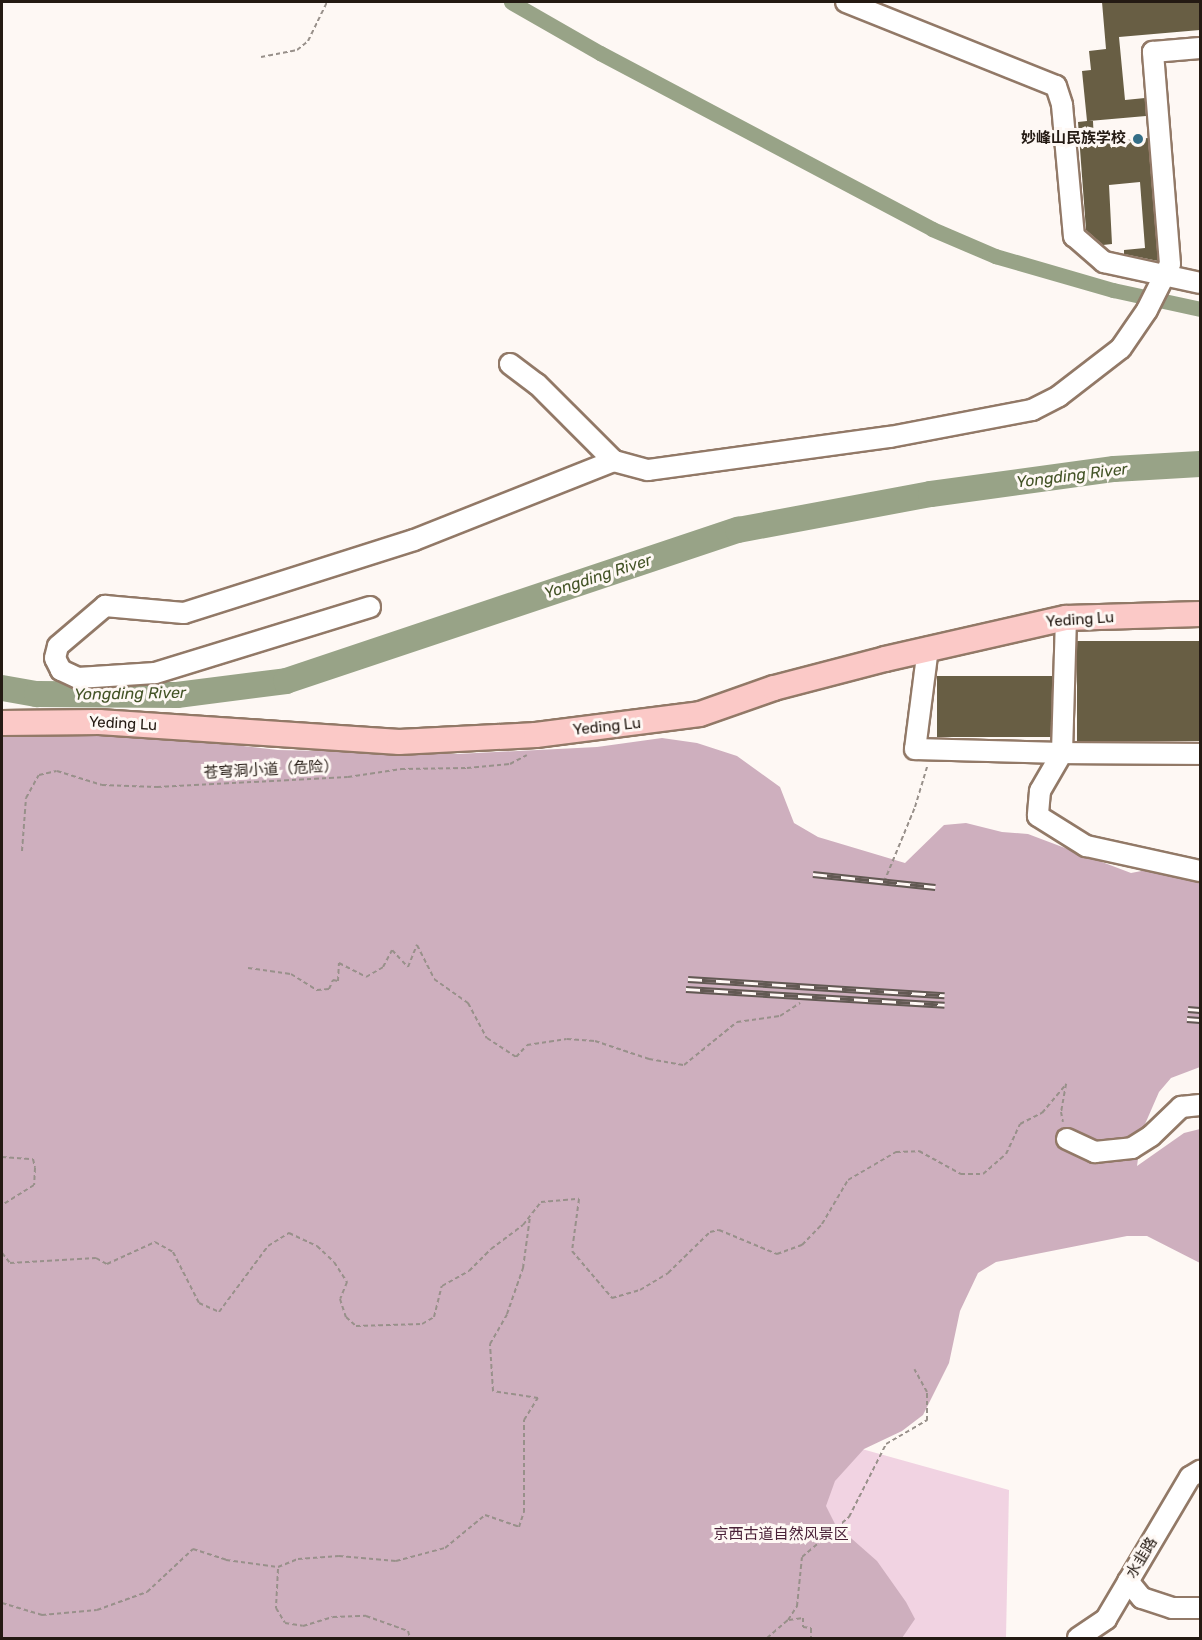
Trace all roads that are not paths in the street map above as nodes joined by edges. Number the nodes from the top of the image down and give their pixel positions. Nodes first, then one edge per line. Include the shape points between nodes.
1 (846, 2) edge
2 (1200, 48) edge
3 (1158, 283) junction
4 (1200, 283) edge
5 (510, 364) dead end
6 (614, 461) junction
7 (370, 607) dead end
8 (1200, 614) edge
9 (1066, 618) junction
10 (928, 648) junction
11 (2, 723) edge
12 (1062, 753) junction
13 (1200, 754) edge
14 (1200, 871) edge
15 (1200, 1105) edge
16 (1067, 1139) road end
17 (1200, 1471) edge
18 (1128, 1581) junction
19 (1200, 1608) edge
20 (1078, 1638) edge

1 - 3 street via 1056,86 1062,105 1074,236 1104,262
2 - 3 street via 1153,52 1170,264
3 - 4 street
3 - 6 street via 1147,310 1121,348 1059,396 1032,410 890,437 648,470
5 - 6 street via 537,384
6 - 7 street via 414,540 184,613 105,606 58,646 55,658 61,670 78,678 155,673
8 - 9 main road, Yeding Lu
9 - 10 main road, Yeding Lu
9 - 12 street
10 - 11 main road, Yeding Lu via 774,688 700,714 536,735 399,742 99,722
10 - 12 street via 915,749
12 - 13 street
12 - 14 street via 1040,791 1038,816 1086,846
15 - 16 street via 1181,1107 1132,1148 1095,1152
17 - 18 street, 水韭路 via 1190,1478
18 - 19 street via 1142,1598 1172,1608
18 - 20 street, 水韭路 via 1106,1619

